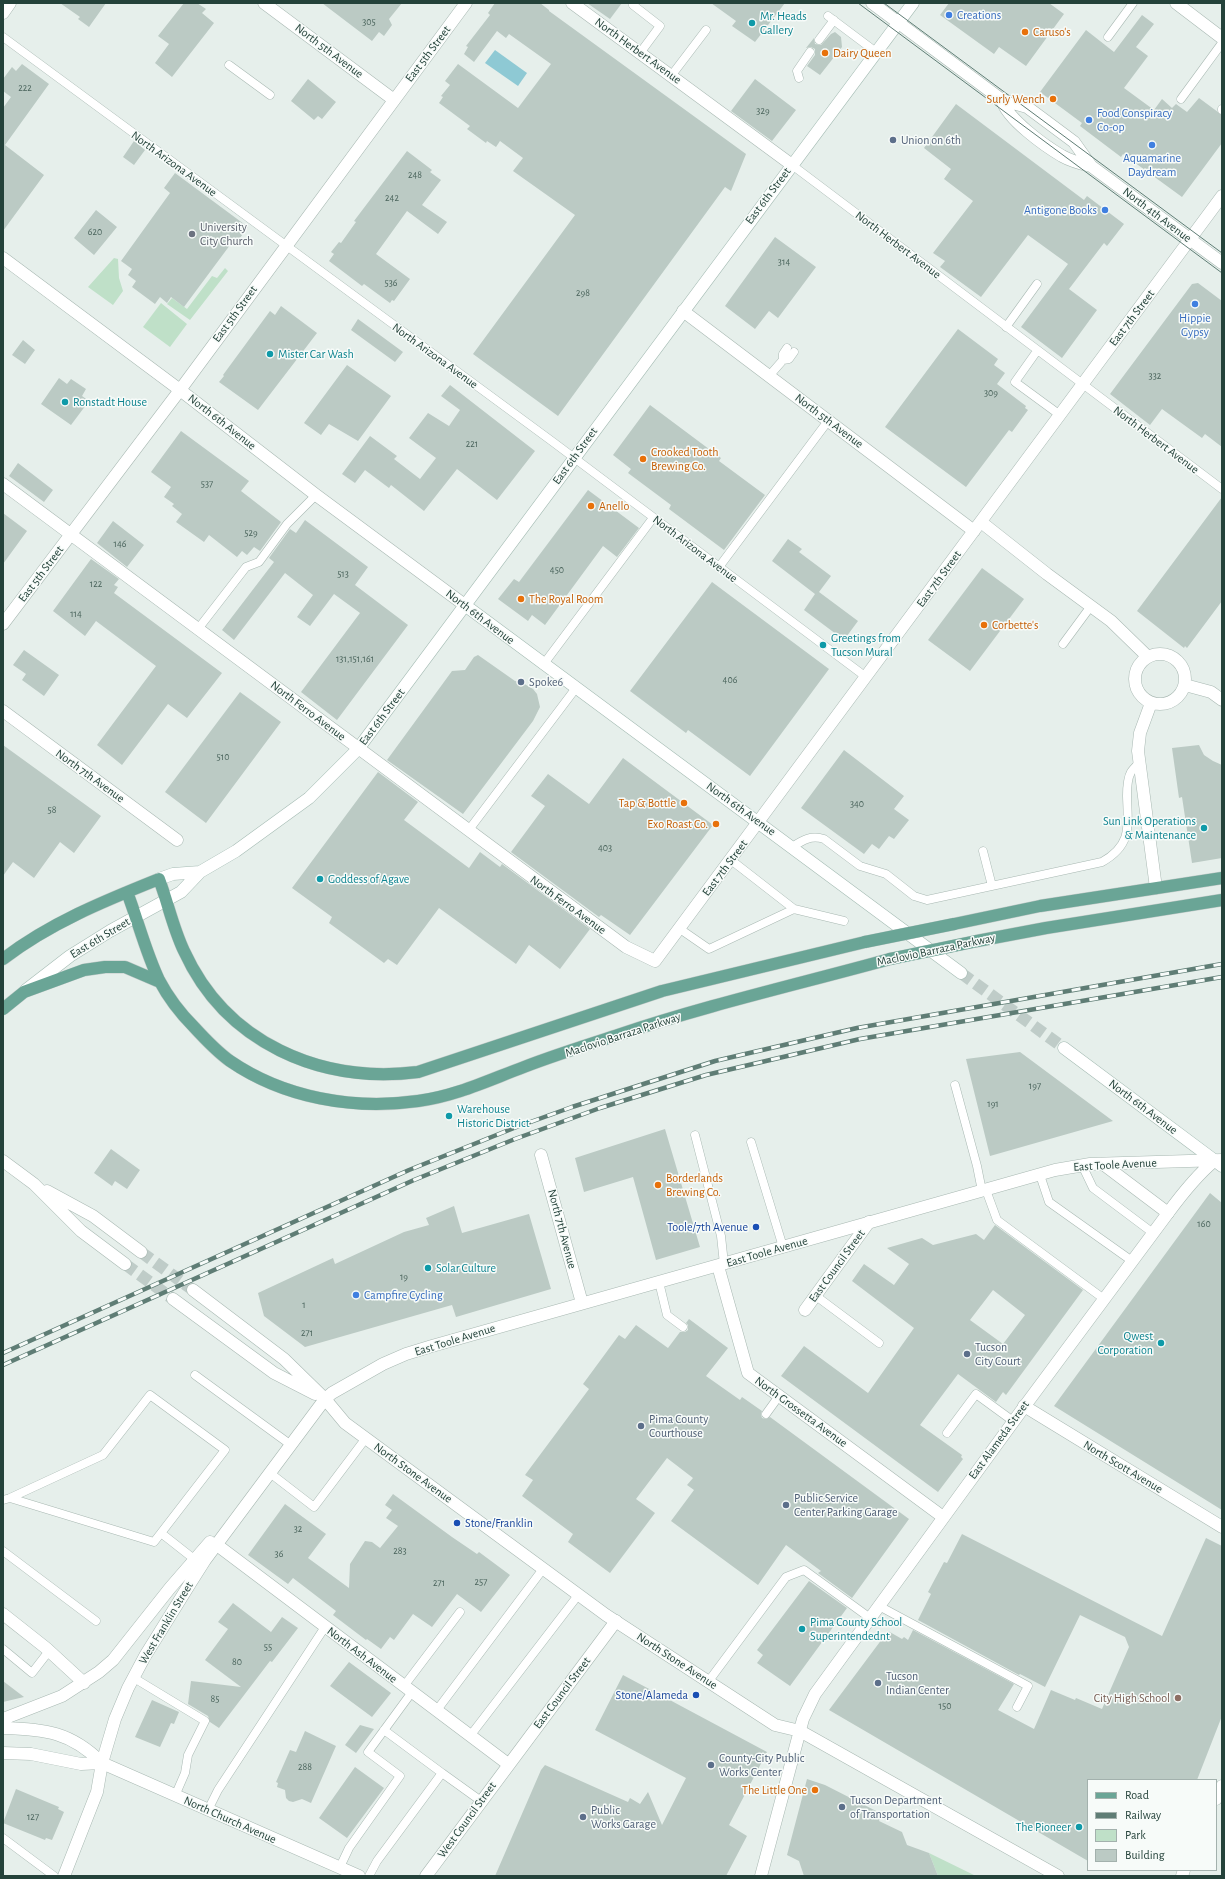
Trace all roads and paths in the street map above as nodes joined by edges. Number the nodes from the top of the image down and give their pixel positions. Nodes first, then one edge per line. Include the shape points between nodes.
1 (10, 3) edge
2 (264, 3) edge
3 (466, 3) edge
4 (572, 3) edge
5 (872, 3) edge
6 (913, 3) edge
7 (1133, 3) edge
8 (1176, 3) edge
9 (633, 5) dead end
10 (3, 13) edge
11 (898, 23) junction
12 (706, 30) dead end
13 (3, 37) edge
14 (1108, 37) dead end
15 (1222, 38) edge
16 (819, 40) dead end
17 (1222, 43) edge
18 (810, 52) dead end
19 (876, 52) junction
20 (640, 53) junction
21 (229, 65) dead end
22 (671, 76) junction
23 (799, 78) dead end
24 (270, 95) dead end
25 (1181, 99) dead end
26 (394, 100) junction
27 (1002, 100) junction
28 (792, 165) junction
29 (1092, 166) junction
30 (1222, 196) edge
31 (1190, 240) junction
32 (285, 246) junction
33 (3, 258) edge
34 (1222, 263) edge
35 (1038, 284) dead end
36 (683, 311) junction
37 (1006, 327) junction
38 (791, 350) dead end
39 (1037, 351) junction
40 (769, 376) junction
41 (1082, 385) junction
42 (180, 390) junction
43 (1060, 415) junction
44 (828, 421) junction
45 (574, 458) junction
46 (3, 484) edge
47 (1222, 489) edge
48 (316, 495) junction
49 (654, 518) junction
50 (977, 527) junction
51 (70, 535) junction
52 (719, 567) junction
53 (466, 606) junction
54 (1091, 606) junction
55 (3, 624) edge
56 (198, 630) junction
57 (1063, 644) dead end
58 (1148, 657) junction
59 (543, 664) junction
60 (866, 677) junction
61 (1185, 685) junction
62 (576, 688) junction
63 (1222, 700) edge
64 (1151, 703) junction
65 (3, 711) edge
66 (358, 749) junction
67 (1139, 762) junction
68 (759, 822) junction
69 (468, 832) junction
70 (177, 840) dead end
71 (792, 847) junction
72 (984, 851) dead end
73 (731, 860) junction
74 (200, 872) junction
75 (1222, 878) edge
76 (159, 879) junction
77 (992, 886) junction
78 (1156, 888) junction
79 (127, 892) junction
80 (167, 900) junction
81 (1222, 900) edge
82 (794, 909) junction
83 (136, 917) junction
84 (844, 921) dead end
85 (680, 929) junction
86 (3, 959) edge
87 (655, 961) joint
88 (961, 972) tunnel mouth
89 (160, 982) junction
90 (24, 992) junction
91 (3, 1009) edge
92 (1064, 1048) tunnel mouth
93 (955, 1085) dead end
94 (695, 1135) dead end
95 (751, 1142) dead end
96 (541, 1155) dead end
97 (3, 1161) edge
98 (1220, 1162) edge
99 (1103, 1164) junction
100 (1082, 1165) junction
101 (1040, 1175) junction
102 (34, 1184) junction
103 (984, 1190) junction
104 (1168, 1213) junction
105 (869, 1222) junction
106 (1153, 1233) junction
107 (783, 1247) junction
108 (141, 1252) tunnel mouth
109 (1132, 1261) junction
110 (125, 1264) tunnel mouth
111 (722, 1265) junction
112 (659, 1282) junction
113 (193, 1290) tunnel mouth
114 (816, 1296) junction
115 (173, 1299) tunnel mouth
116 (1104, 1299) junction
117 (582, 1303) junction
118 (805, 1310) dead end
119 (683, 1327) dead end
120 (879, 1343) dead end
121 (195, 1375) dead end
122 (779, 1396) junction
123 (326, 1399) junction
124 (1024, 1406) junction
125 (766, 1414) dead end
126 (1013, 1421) junction
127 (947, 1433) dead end
128 (366, 1438) junction
129 (291, 1445) junction
130 (270, 1473) junction
131 (252, 1497) junction
132 (6, 1499) edge
133 (943, 1517) junction
134 (1222, 1527) edge
135 (161, 1533) junction
136 (217, 1545) junction
137 (3, 1551) edge
138 (194, 1559) junction
139 (544, 1568) junction
140 (579, 1594) junction
141 (879, 1606) junction
142 (460, 1612) dead end
143 (3, 1614) edge
144 (870, 1618) junction
145 (96, 1621) dead end
146 (616, 1621) junction
147 (325, 1627) junction
148 (3, 1649) edge
149 (49, 1651) junction
150 (134, 1678) junction
151 (708, 1682) junction
152 (84, 1684) junction
153 (408, 1689) junction
154 (1017, 1707) dead end
155 (437, 1710) junction
156 (3, 1719) edge
157 (3, 1728) edge
158 (384, 1730) junction
159 (800, 1731) junction
160 (470, 1736) junction
161 (3, 1753) edge
162 (102, 1763) junction
163 (508, 1764) junction
164 (442, 1773) junction
165 (1222, 1786) edge
166 (175, 1796) junction
167 (1217, 1797) edge
168 (481, 1801) junction
169 (208, 1810) junction
170 (3, 1838) edge
171 (340, 1867) junction
172 (54, 1876) edge
173 (64, 1876) edge
174 (359, 1876) edge
175 (369, 1876) edge
176 (426, 1876) edge
177 (761, 1876) edge
178 (1058, 1876) edge

1 - 10 street
2 - 26 street, North 5th Avenue
3 - 26 street, East 5th Street
4 - 20 street, North Herbert Avenue
5 - 11 street, North 4th Avenue
6 - 11 street, East 6th Street
7 - 14 lane
8 - 15 street
9 - 20 lane via 660,26
11 - 19 street, East 6th Street
11 - 27 street, North 4th Avenue
12 - 22 lane
13 - 32 lane, North Arizona Avenue
16 - 19 lane via 831,18
17 - 25 lane
18 - 23 lane via 797,71
19 - 28 street, East 6th Street
20 - 22 street, North Herbert Avenue
21 - 24 lane
22 - 28 street, North Herbert Avenue
26 - 32 street, East 5th Street
27 - 29 street, North 4th Avenue via 1027,107 1074,142
27 - 29 street, North 4th Avenue via 1016,122 1062,156
28 - 36 street, East 6th Street
28 - 37 lane, North Herbert Avenue
29 - 31 street, North 4th Avenue
30 - 31 street, East 7th Street
31 - 34 street, North 4th Avenue
31 - 41 street, East 7th Street
32 - 42 street, East 5th Street
32 - 45 lane, North Arizona Avenue
33 - 42 street, North 6th Avenue
35 - 37 lane
36 - 40 street, North 5th Avenue
36 - 45 street, East 6th Street
37 - 39 lane, North Herbert Avenue
38 - 40 lane via 789,359 783,360
39 - 41 lane, North Herbert Avenue
39 - 43 lane via 1015,382
40 - 44 street, North 5th Avenue
41 - 43 street, East 7th Street
41 - 47 lane, North Herbert Avenue
42 - 48 street, North 6th Avenue
42 - 51 street, East 5th Street
43 - 50 street, East 7th Street
44 - 50 street, North 5th Avenue
44 - 52 lane
45 - 49 lane, North Arizona Avenue
45 - 53 street, East 6th Street
46 - 51 street, North Ferro Avenue
48 - 53 street, North 6th Avenue
48 - 56 lane via 287,524 259,562 246,567
49 - 52 lane, North Arizona Avenue
49 - 59 lane
50 - 54 street, North 5th Avenue
50 - 60 street, East 7th Street
51 - 55 street, East 5th Street
51 - 56 street, North Ferro Avenue
52 - 60 lane, North Arizona Avenue
53 - 59 street, North 6th Avenue
53 - 66 street, East 6th Street
54 - 57 lane
54 - 58 street, North 5th Avenue via 1111,621
56 - 66 street, North Ferro Avenue
58 - 61 street via 1163,654 1175,659 1184,668
58 - 64 street via 1139,666 1135,677 1138,693
59 - 62 street, North 6th Avenue
60 - 68 street, East 7th Street
61 - 63 street via 1211,692
61 - 64 street via 1176,700 1168,704
62 - 68 street, North 6th Avenue
62 - 69 lane
64 - 67 street via 1140,733
65 - 70 street, North 7th Avenue
66 - 69 street, North Ferro Avenue
66 - 74 street, East 6th Street via 309,798 236,851
67 - 77 lane via 1130,773 1127,789 1128,830 1125,841 1113,856 1102,862
67 - 78 street
68 - 71 street, North 6th Avenue
68 - 73 street, East 7th Street
69 - 87 street, North Ferro Avenue via 626,948
71 - 77 lane via 808,838 817,837 860,866 886,874 920,899 927,900
71 - 88 street, North 6th Avenue
72 - 77 lane
73 - 82 lane
73 - 85 street, East 7th Street
74 - 76 street, East 6th Street via 174,874
74 - 80 street, East 6th Street via 181,892
75 - 78 main road, Maclovio Barraza Parkway
76 - 79 main road, East 6th Street
76 - 80 main road, Maclovio Barraza Parkway
78 - 80 main road, Maclovio Barraza Parkway, bridge via 1040,906 865,942 662,991 418,1072 377,1074 325,1067 284,1054 252,1036 229,1016 200,981 184,950
79 - 83 main road, Maclovio Barraza Parkway
79 - 86 main road, East 6th Street via 51,927
80 - 83 street, East 6th Street
81 - 89 main road, Maclovio Barraza Parkway, bridge via 1046,928 890,959 620,1034 445,1096 377,1105 334,1101 290,1092 256,1076 229,1060 207,1042 182,1015
82 - 84 lane
82 - 85 lane via 709,949
83 - 89 main road, Maclovio Barraza Parkway
83 - 90 street, East 6th Street via 70,956
85 - 87 street, East 7th Street
89 - 90 main road via 125,967 105,967 84,970
90 - 91 main road, East 6th Street
92 - 98 street, North 6th Avenue
93 - 103 lane
94 - 111 lane via 720,1236
95 - 107 lane
96 - 117 street, North 7th Avenue
97 - 102 street
98 - 99 street, East Toole Avenue
98 - 104 street, East Alameda Street via 1202,1171
99 - 100 street, East Toole Avenue
99 - 104 street
100 - 101 street, East Toole Avenue
100 - 106 lane via 1093,1188
101 - 103 street, East Toole Avenue
101 - 109 lane via 1049,1202
102 - 108 street via 93,1216
102 - 110 street via 81,1231
103 - 105 street, East Toole Avenue
103 - 116 lane via 997,1220
104 - 106 street, East Alameda Street
105 - 107 street, East Toole Avenue
105 - 114 street, East Council Street
106 - 109 street, East Alameda Street
107 - 111 street, East Toole Avenue
109 - 116 street, East Alameda Street
111 - 112 street, East Toole Avenue
111 - 122 street, North Grossetta Avenue via 748,1373
112 - 117 street, East Toole Avenue
112 - 119 lane via 667,1315
113 - 123 street, North Stone Avenue via 284,1359
114 - 118 street, East Council Street
114 - 120 lane
115 - 123 street, North Stone Avenue via 274,1373
116 - 124 street, East Alameda Street
117 - 123 street, East Toole Avenue via 406,1354 355,1379
121 - 129 lane
122 - 125 lane
122 - 133 street, North Grossetta Avenue
123 - 128 street, North Stone Avenue via 345,1423
123 - 129 street, West Franklin Street
124 - 126 street, East Alameda Street
124 - 134 street, North Scott Avenue
126 - 127 lane via 976,1394
126 - 133 street, East Alameda Street
128 - 130 lane via 314,1507
128 - 139 street, North Stone Avenue
129 - 130 street, West Franklin Street
130 - 131 street, West Franklin Street
131 - 136 street, West Franklin Street
131 - 138 street
132 - 135 lane via 154,1542
132 - 135 lane via 103,1454 150,1395 225,1450
133 - 141 street, East Alameda Street
135 - 138 lane
136 - 147 street, North Ash Avenue
136 - 150 street, West Franklin Street via 191,1582
137 - 145 lane
138 - 152 street via 113,1660
139 - 140 street, North Stone Avenue
139 - 155 lane
140 - 146 street, North Stone Avenue
140 - 160 lane
141 - 144 street, East Alameda Street
141 - 154 lane via 1028,1686
142 - 153 lane
143 - 149 street
144 - 151 lane via 804,1570 786,1577
144 - 159 street, East Alameda Street via 815,1694
146 - 151 street, North Stone Avenue
146 - 163 street, East Council Street
147 - 153 street, North Ash Avenue
147 - 169 lane
148 - 149 lane via 32,1673
149 - 152 street
150 - 162 street, West Franklin Street via 115,1719
150 - 166 lane via 205,1721 188,1755 185,1773
151 - 159 street, North Stone Avenue via 775,1725
152 - 156 street via 62,1696
153 - 155 street, North Ash Avenue
153 - 158 lane
155 - 160 street, North Ash Avenue
157 - 162 street, North Church Avenue via 30,1729 75,1741
158 - 164 lane
158 - 171 lane via 368,1752 400,1776 349,1848
159 - 177 street, East Alameda Street
159 - 178 street, North Stone Avenue
160 - 163 street, North Ash Avenue
161 - 162 street, North Church Avenue via 31,1754 82,1764
162 - 166 street, North Church Avenue
162 - 173 street, West Franklin Street via 97,1792
163 - 168 street, West Council Street
164 - 168 lane
164 - 175 lane via 377,1861
165 - 167 street
166 - 169 street, North Church Avenue
168 - 176 street, West Council Street
169 - 171 street, North Church Avenue
170 - 172 lane
171 - 174 street, North Church Avenue

